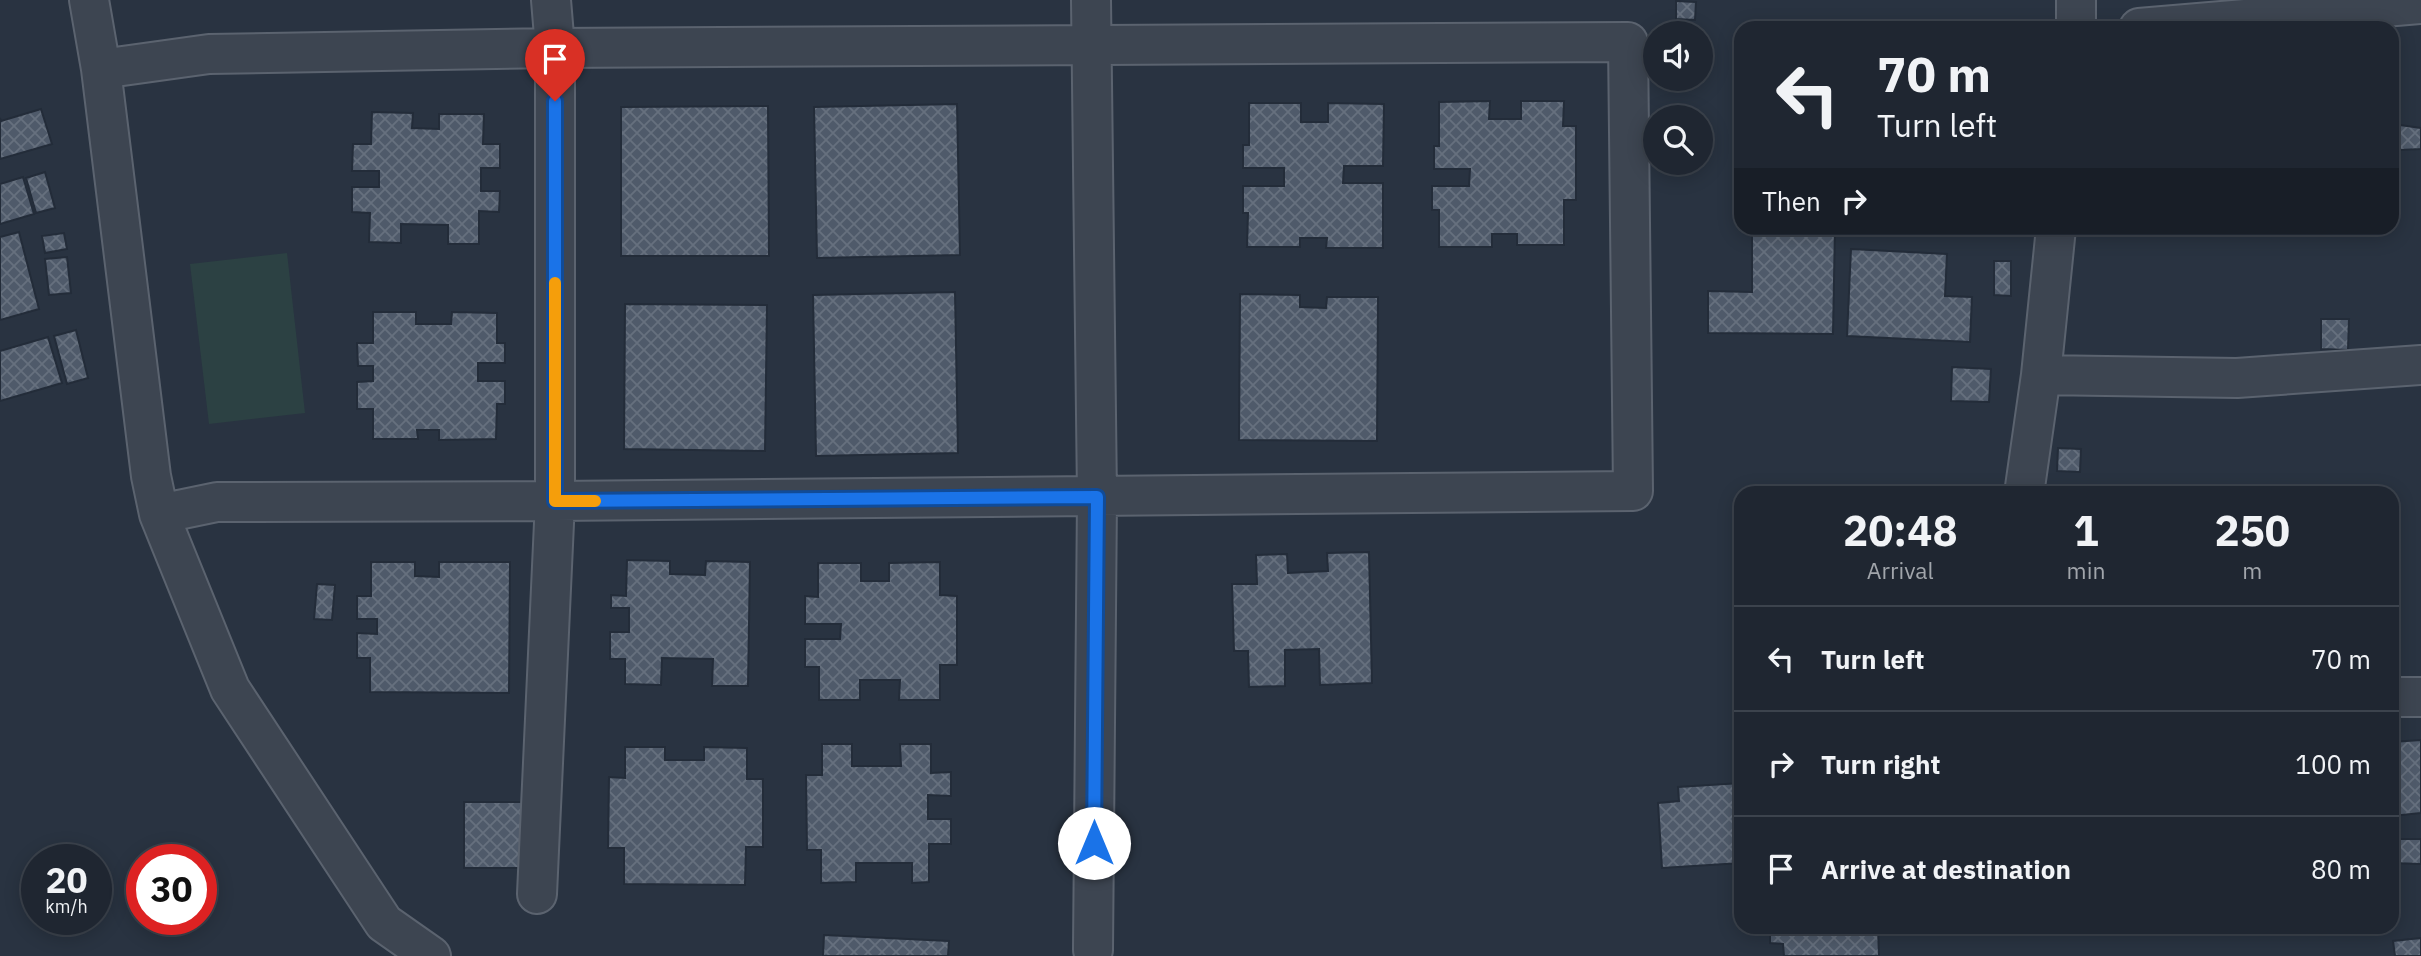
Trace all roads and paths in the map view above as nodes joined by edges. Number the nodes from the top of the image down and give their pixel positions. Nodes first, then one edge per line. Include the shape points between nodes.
1 (89, 0) edge
2 (551, 0) edge
3 (1091, 0) edge
4 (2076, 0) edge
5 (2421, 4) edge
6 (2076, 21) edge
7 (2221, 21) edge
8 (1091, 45) junction
9 (555, 48) junction
10 (102, 69) junction
11 (2055, 235) edge
12 (2421, 365) edge
13 (2041, 375) junction
14 (2025, 486) edge
15 (1097, 497) junction
16 (555, 501) junction
17 (159, 514) junction
18 (2399, 697) edge
19 (2421, 697) edge
20 (537, 894) dead end
21 (1093, 950) dead end
22 (431, 956) edge

1 - 10 street
2 - 9 street
3 - 8 street
4 - 6 street
5 - 7 street
8 - 9 street
8 - 15 street
8 - 15 street via 1628,42 1633,491
9 - 10 street via 209,54
9 - 16 street
10 - 17 street
11 - 13 street
12 - 13 street via 2237,378
13 - 14 street
15 - 16 street
15 - 21 street
16 - 17 street via 217,502
16 - 20 street
17 - 22 street via 230,689 384,923
18 - 19 street

